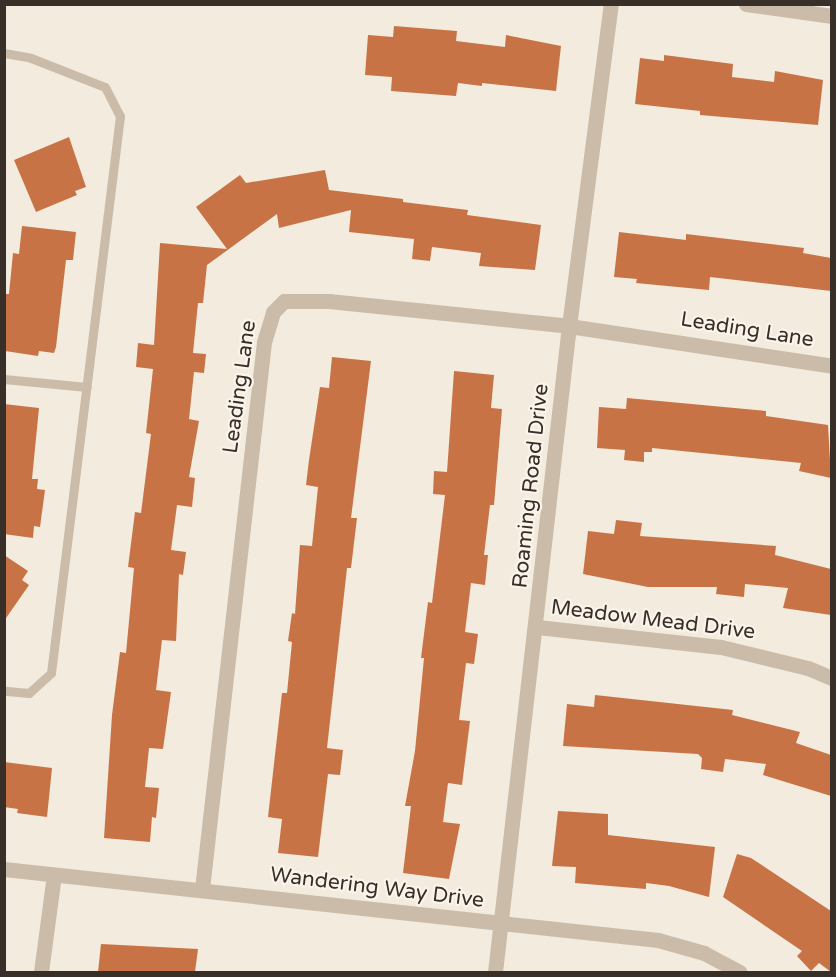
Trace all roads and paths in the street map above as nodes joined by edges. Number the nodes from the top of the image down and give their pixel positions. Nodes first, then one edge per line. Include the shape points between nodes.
1 (611, 4) edge
2 (746, 4) edge
3 (831, 16) edge
4 (4, 53) edge
5 (569, 326) junction
6 (831, 366) edge
7 (4, 379) edge
8 (87, 387) junction
9 (537, 627) junction
10 (831, 678) edge
11 (4, 691) edge
12 (4, 869) edge
13 (54, 875) junction
14 (202, 889) junction
15 (501, 924) junction
16 (41, 972) edge
17 (495, 972) edge
18 (739, 972) edge

1 - 5 street, Roaming Road Drive
2 - 3 street
4 - 8 lane via 31,58 105,87 120,116
5 - 6 street, Leading Lane
5 - 9 street, Roaming Road Drive
5 - 14 street, Leading Lane via 298,299 284,301 273,312 264,342
7 - 8 lane
8 - 11 lane via 51,673 29,693
9 - 10 street, Meadow Mead Drive via 721,647 808,668
9 - 15 street, Roaming Road Drive
12 - 13 street, Wandering Way Drive
13 - 14 street, Wandering Way Drive
13 - 16 street
14 - 15 street, Wandering Way Drive
15 - 17 street, Roaming Road Drive
15 - 18 street, Wandering Way Drive via 658,940 704,953

